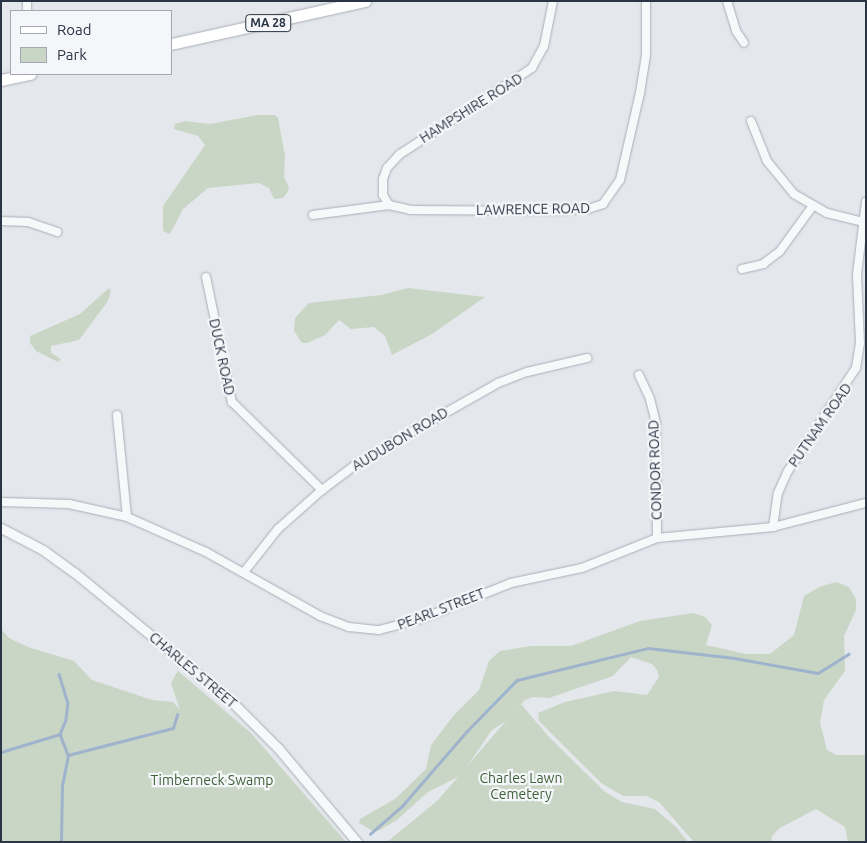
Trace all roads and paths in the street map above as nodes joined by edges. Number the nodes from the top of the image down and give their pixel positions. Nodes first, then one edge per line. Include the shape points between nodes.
1 (366, 1) edge
2 (553, 1) edge
3 (646, 1) edge
4 (727, 1) edge
5 (744, 43) dead end
6 (172, 44) edge
7 (25, 75) edge
8 (1, 80) edge
9 (751, 121) dead end
10 (866, 202) edge
11 (389, 205) junction
12 (812, 207) junction
13 (313, 215) dead end
14 (1, 221) edge
15 (863, 222) junction
16 (57, 232) dead end
17 (742, 269) dead end
18 (206, 277) dead end
19 (587, 358) dead end
20 (639, 375) dead end
21 (117, 414) dead end
22 (322, 490) junction
23 (1, 502) edge
24 (866, 503) edge
25 (127, 517) junction
26 (773, 527) junction
27 (1, 528) edge
28 (657, 538) junction
29 (244, 572) junction
30 (357, 842) edge

1 - 6 main road, MA 28
2 - 11 street, HAMPSHIRE ROAD via 544,46 532,68 400,154 387,168 383,179 383,195
3 - 11 street, LAWRENCE ROAD via 641,88 620,180 603,204 588,210 548,211 410,210
4 - 5 street via 736,31
7 - 8 main road
9 - 12 street via 757,142 772,170 794,194
10 - 15 street, PUTNAM ROAD
11 - 13 street, LAWRENCE ROAD
12 - 15 street
12 - 17 street via 780,251 763,264
14 - 16 street via 28,222
15 - 26 street, PUTNAM ROAD via 857,274 860,344 856,368 788,471 778,493
18 - 22 street, DUCK ROAD via 232,402
19 - 22 street, AUDUBON ROAD via 498,383 362,460
20 - 28 street, CONDOR ROAD via 656,423
21 - 25 street
22 - 29 street, AUDUBON ROAD via 278,529
23 - 25 street, PEARL STREET via 70,504
24 - 26 street, PEARL STREET
25 - 29 street, PEARL STREET via 170,534
26 - 28 street, PEARL STREET
27 - 30 street, CHARLES STREET via 43,550 75,573 232,702 278,748
28 - 29 street, PEARL STREET via 582,568 510,583 421,619 383,630 336,623

